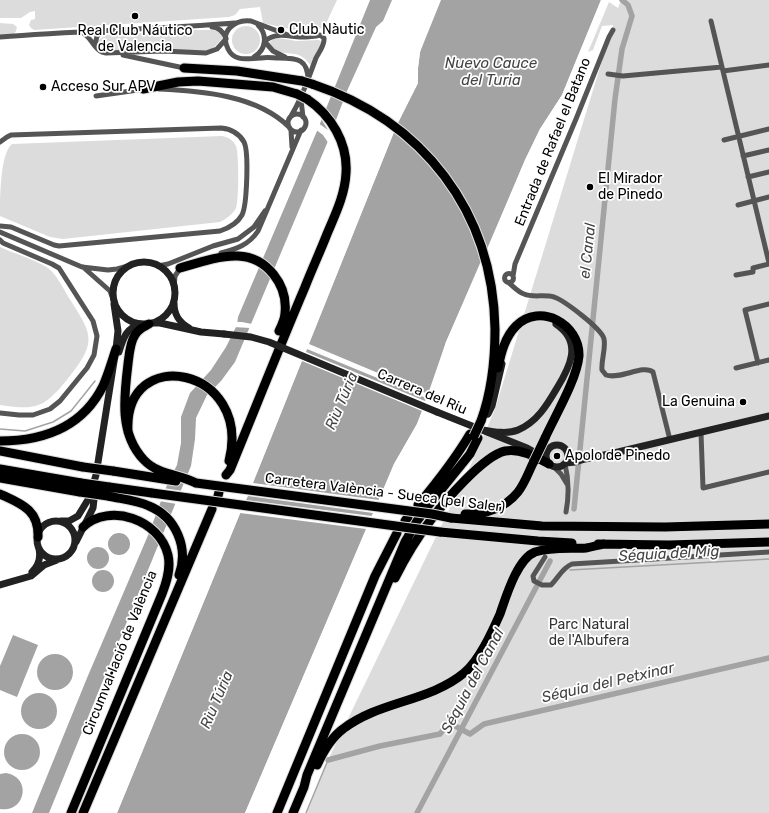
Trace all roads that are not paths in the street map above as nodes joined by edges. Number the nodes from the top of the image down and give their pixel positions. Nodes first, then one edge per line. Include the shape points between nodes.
1 (711, 21) dead end
2 (235, 23) junction
3 (257, 24) junction
4 (191, 27) junction
5 (613, 30) dead end
6 (105, 31) junction
7 (79, 32) junction
8 (288, 36) junction
9 (0, 37) edge
10 (226, 39) junction
11 (265, 41) junction
12 (95, 46) junction
13 (111, 53) junction
14 (286, 57) junction
15 (252, 58) junction
16 (769, 65) edge
17 (184, 68) joint
18 (723, 69) junction
19 (610, 75) dead end
20 (308, 82) junction
21 (143, 89) junction
22 (96, 96) dead end
23 (302, 97) junction
24 (291, 116) junction
25 (303, 117) junction
26 (290, 128) junction
27 (769, 129) edge
28 (301, 130) junction
29 (739, 136) junction
30 (724, 140) dead end
31 (0, 142) edge
32 (769, 150) edge
33 (291, 153) junction
34 (743, 156) junction
35 (769, 172) edge
36 (748, 177) junction
37 (769, 197) edge
38 (754, 201) junction
39 (269, 205) junction
40 (738, 205) dead end
41 (0, 226) edge
42 (0, 232) edge
43 (0, 240) edge
44 (769, 264) edge
45 (128, 266) junction
46 (158, 266) junction
47 (82, 267) junction
48 (180, 268) junction
49 (736, 275) dead end
50 (174, 288) junction
51 (174, 300) junction
52 (114, 301) junction
53 (769, 304) edge
54 (149, 324) junction
55 (193, 331) junction
56 (116, 349) junction
57 (769, 360) edge
58 (758, 363) junction
59 (736, 368) dead end
60 (114, 371) junction
61 (0, 413) edge
62 (488, 414) junction
63 (769, 416) edge
64 (477, 429) junction
65 (128, 432) junction
66 (701, 433) junction
67 (670, 440) junction
68 (0, 441) edge
69 (240, 446) junction
70 (527, 448) junction
71 (549, 449) junction
72 (0, 451) edge
73 (568, 454) junction
74 (576, 460) junction
75 (550, 463) junction
76 (566, 464) junction
77 (0, 469) edge
78 (769, 472) edge
79 (96, 475) junction
80 (160, 475) junction
81 (0, 478) edge
82 (568, 485) junction
83 (81, 487) junction
84 (0, 494) edge
85 (418, 505) dead end
86 (212, 509) dead end
87 (566, 512) tunnel mouth
88 (453, 515) junction
89 (62, 521) junction
90 (769, 524) edge
91 (83, 527) junction
92 (397, 533) dead end
93 (38, 537) junction
94 (76, 542) junction
95 (769, 542) edge
96 (604, 544) junction
97 (39, 547) junction
98 (769, 552) edge
99 (545, 557) dead end
100 (59, 559) junction
101 (26, 578) junction
102 (0, 585) edge
103 (378, 606) junction
104 (135, 688) junction
105 (304, 787) junction
106 (71, 813) edge
107 (83, 813) edge
108 (277, 813) edge
109 (293, 813) edge

1 - 18 street
2 - 3 street via 245,20
2 - 4 street
2 - 10 street via 228,30
3 - 8 street
3 - 11 street
4 - 6 street
4 - 10 street via 216,27
5 - 67 street, Entrada de Rafael el Batano via 511,278 523,294 555,297 566,303 601,333 604,340 602,370 606,375 614,376 643,370 653,372
6 - 7 street
6 - 12 street via 97,36
7 - 9 street
7 - 12 street via 86,35
8 - 11 street via 276,36
8 - 20 street via 324,38 324,44
10 - 13 street via 217,48 206,53
10 - 15 street via 227,47 233,55 242,59
11 - 14 street via 273,51
11 - 15 street via 259,54
12 - 13 street via 103,53
13 - 17 street
14 - 15 street
14 - 20 street via 295,58 303,63 307,68
16 - 18 street
17 - 20 highway via 237,71
18 - 19 street
18 - 29 street
20 - 23 street
20 - 64 highway via 377,113 400,130 441,171 456,193 477,235 486,262 493,298 495,334
21 - 22 street
21 - 23 highway via 198,81 273,87
21 - 26 street via 194,90 228,97 266,111
23 - 24 street
23 - 25 street
23 - 69 highway via 321,110 339,135 345,154 345,184 339,205
24 - 25 street via 296,114
24 - 26 street via 288,122
25 - 28 street via 305,126
26 - 28 street
26 - 33 street
27 - 29 street
28 - 33 street
29 - 30 street
29 - 34 street
31 - 41 street via 12,136 221,128 237,133 244,142 246,153 244,209 234,224 220,231 59,246 11,227
32 - 34 street
33 - 39 street
34 - 36 street
35 - 36 street
36 - 38 street
37 - 38 street
38 - 40 street
38 - 44 street
39 - 46 street via 254,227 238,239
39 - 48 street via 258,231 248,243 233,250 190,261
42 - 47 street
43 - 61 street via 59,268 91,316 97,336 91,362 55,406 33,415
44 - 49 street via 752,268 753,272
45 - 46 street via 140,262
45 - 47 street via 108,270
45 - 52 street via 115,281
46 - 50 street via 170,277
47 - 52 street via 110,291
48 - 50 street via 175,276
48 - 69 highway via 228,256 242,256 255,260 267,268 278,280 284,292 285,315 259,380
50 - 51 street
51 - 54 street via 169,312 160,320
51 - 55 street via 178,320
52 - 54 street via 120,314 125,318 137,324
52 - 56 street via 118,331
53 - 58 street via 745,310
54 - 55 street, Carrera del Riu via 160,323
54 - 60 street via 130,328 125,334
54 - 65 highway via 136,332 132,343 125,395
55 - 64 street, Carrera del Riu, bridge via 251,337 268,342
56 - 60 street
56 - 68 highway via 102,388 92,404 79,417 42,437
57 - 58 street
58 - 59 street
60 - 79 street
62 - 64 highway
62 - 64 street via 505,350 516,331 523,324 536,320 548,321 559,326 569,339 572,349 571,360 563,378 540,414 530,424 516,431
62 - 88 highway, bridge via 501,355 509,334 516,325 539,316 554,318 565,325 577,343 577,366 519,491 505,504 488,512
63 - 66 street
64 - 70 street, Carrera del Riu
64 - 85 highway
64 - 103 highway via 470,454 417,521 405,542
65 - 69 highway via 128,417 136,396 155,380 166,376 178,376 195,379 207,387 227,414 232,432 232,449 226,477
65 - 80 highway via 142,459
66 - 67 street
66 - 78 street via 703,488
67 - 74 street
70 - 71 street, Carrera del Riu
70 - 75 street, Carrera del Riu
71 - 73 street via 559,445
71 - 75 street via 546,454
72 - 80 highway, bridge via 83,467
73 - 74 street
73 - 76 street
74 - 76 street
75 - 76 street via 560,467
75 - 82 street
75 - 103 highway via 532,456 506,451 484,463 430,520
76 - 82 street
77 - 83 highway
79 - 89 street via 82,512 73,520
79 - 91 street via 94,503
80 - 88 highway, Carretera València - Sueca (pel Saler), bridge via 188,478 196,483
81 - 83 highway
82 - 87 street
83 - 96 highway, bridge via 109,487 440,532
83 - 104 highway, bridge via 154,508 167,518 180,538 183,559 180,572 139,672
84 - 93 highway via 33,514
86 - 104 highway, Circumval·lació de València
88 - 90 highway, Carretera València - Sueca (pel Saler) via 542,526 666,527
89 - 93 street via 52,521 44,525
89 - 94 street via 72,529
91 - 94 street
91 - 106 highway, Circumval·lació de València via 95,519 109,515 130,518 147,525 165,545 169,566 164,587
92 - 108 highway via 372,583
93 - 97 street
94 - 100 street via 68,555
95 - 96 highway
96 - 105 highway via 588,548 544,550 531,554 513,581 486,642 466,672 442,687 361,718 343,729 330,744
97 - 100 street via 47,556
97 - 101 street via 38,563
98 - 99 street via 572,564 565,567 551,585 542,585 534,581 533,576
100 - 101 street via 44,565 35,574
101 - 102 street
103 - 105 highway
104 - 107 highway, Circumval·lació de València
105 - 109 highway

